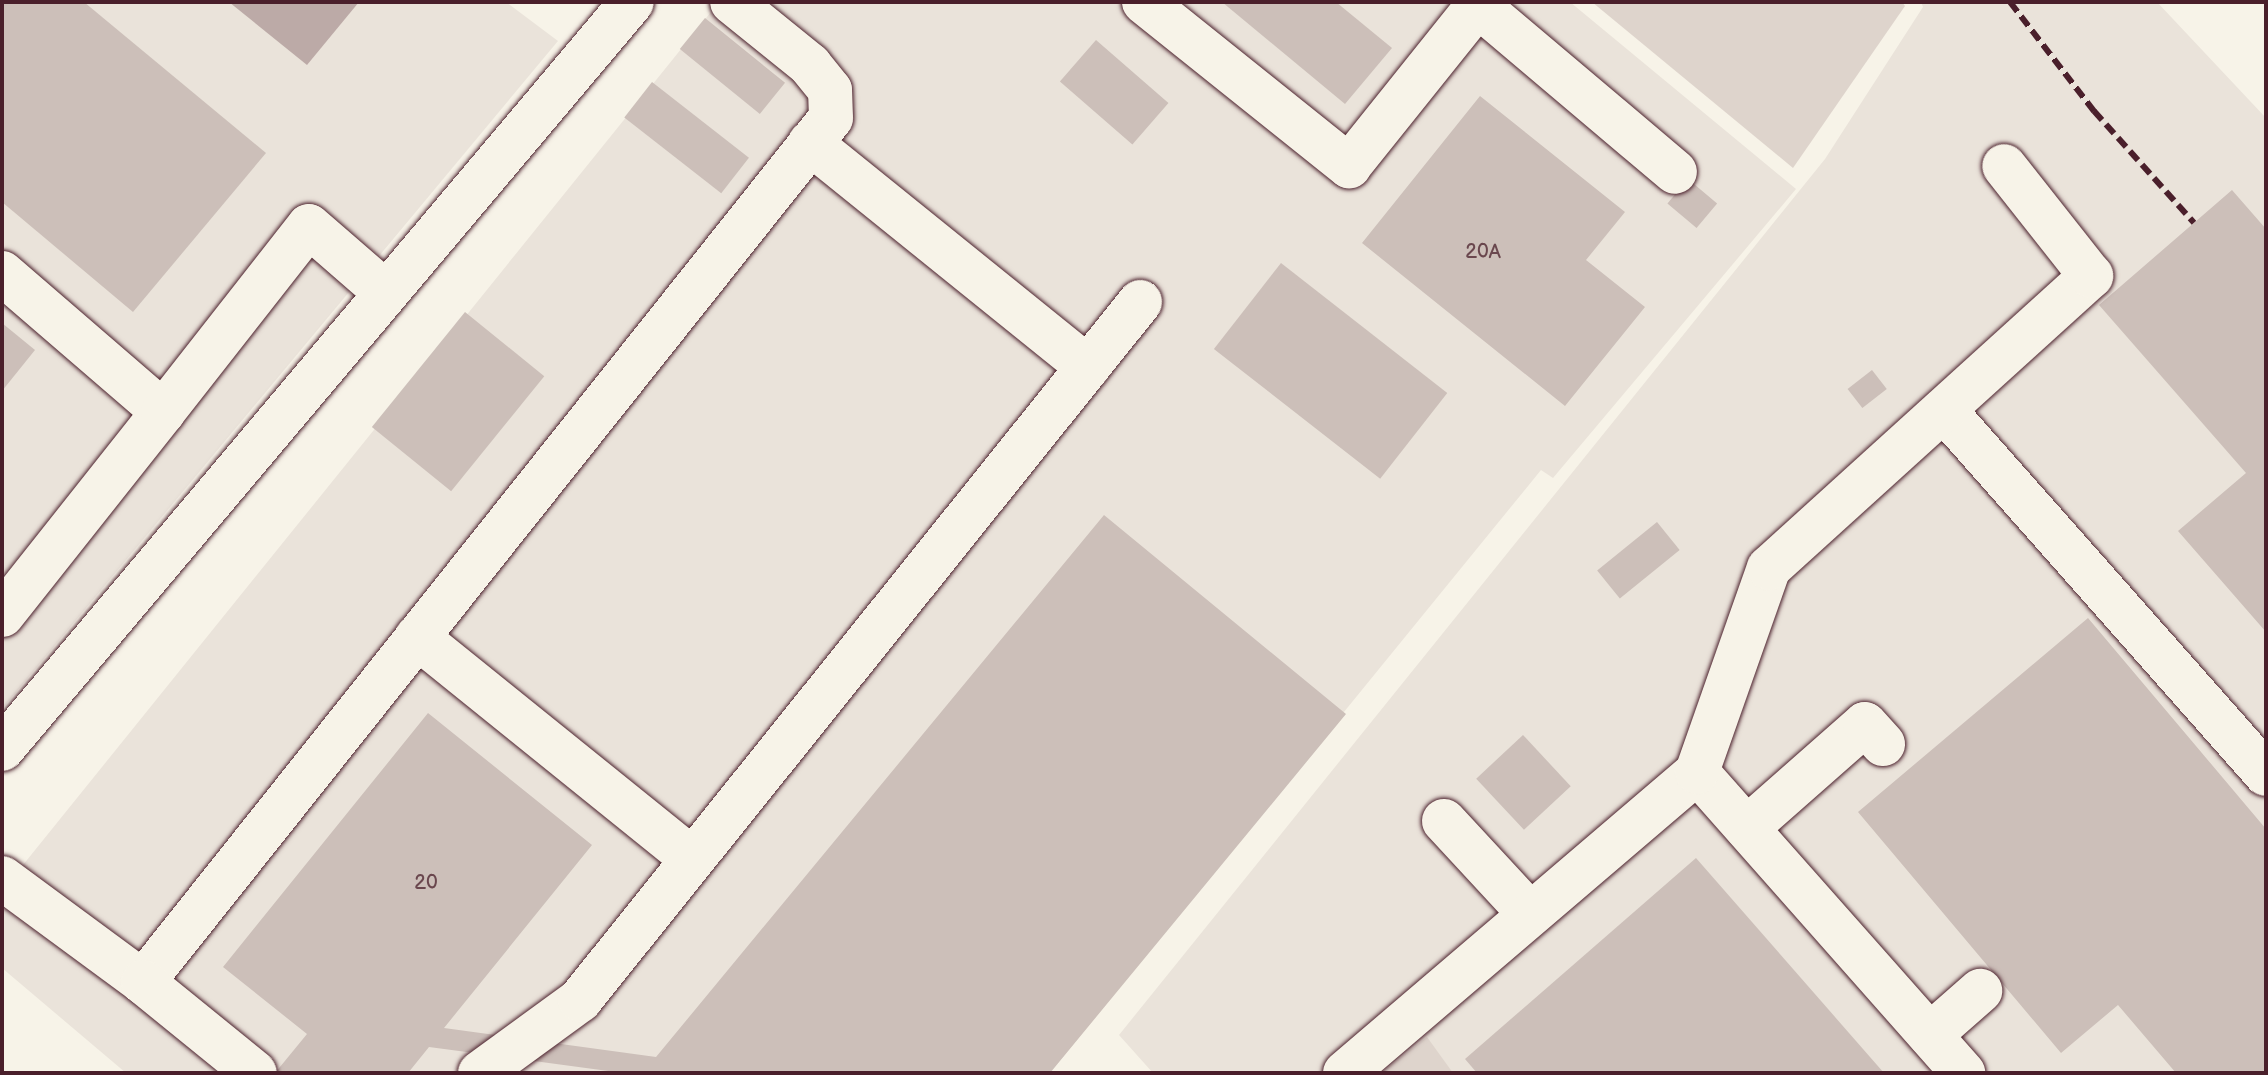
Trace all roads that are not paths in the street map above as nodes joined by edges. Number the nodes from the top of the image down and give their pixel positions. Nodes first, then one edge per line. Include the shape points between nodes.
1 (632, 2) edge
2 (732, 2) edge
3 (1144, 2) edge
4 (1476, 4) edge
5 (810, 143) junction
6 (2004, 166) dead end
7 (1675, 172) dead end
8 (2, 273) edge
9 (386, 293) junction
10 (1140, 302) dead end
11 (1088, 367) junction
12 (1944, 410) junction
13 (163, 412) junction
14 (2, 615) edge
15 (417, 637) junction
16 (1883, 744) dead end
17 (2, 749) edge
18 (1697, 772) junction
19 (2266, 774) edge
20 (1444, 821) dead end
21 (1747, 828) junction
22 (692, 859) junction
23 (2, 878) edge
24 (1530, 914) junction
25 (143, 982) junction
26 (1980, 991) dead end
27 (1930, 1035) junction
28 (255, 1073) edge
29 (480, 1073) edge
30 (1345, 1073) edge
31 (1963, 1073) edge

1 - 9 lane
2 - 5 lane via 810,65 830,90 831,118
3 - 4 lane via 1349,166
4 - 7 lane
5 - 11 lane
5 - 15 lane
6 - 12 lane via 2091,276
8 - 13 lane
9 - 13 lane via 309,226
9 - 17 lane
10 - 11 lane
11 - 22 lane
12 - 18 lane via 1769,568
12 - 19 lane
13 - 14 lane
15 - 22 lane
15 - 25 lane
16 - 21 lane via 1865,724
18 - 21 lane
18 - 24 lane
20 - 24 lane
21 - 27 lane
22 - 29 lane via 580,1000
23 - 25 lane
24 - 30 lane
25 - 28 lane
26 - 27 lane
27 - 31 lane

